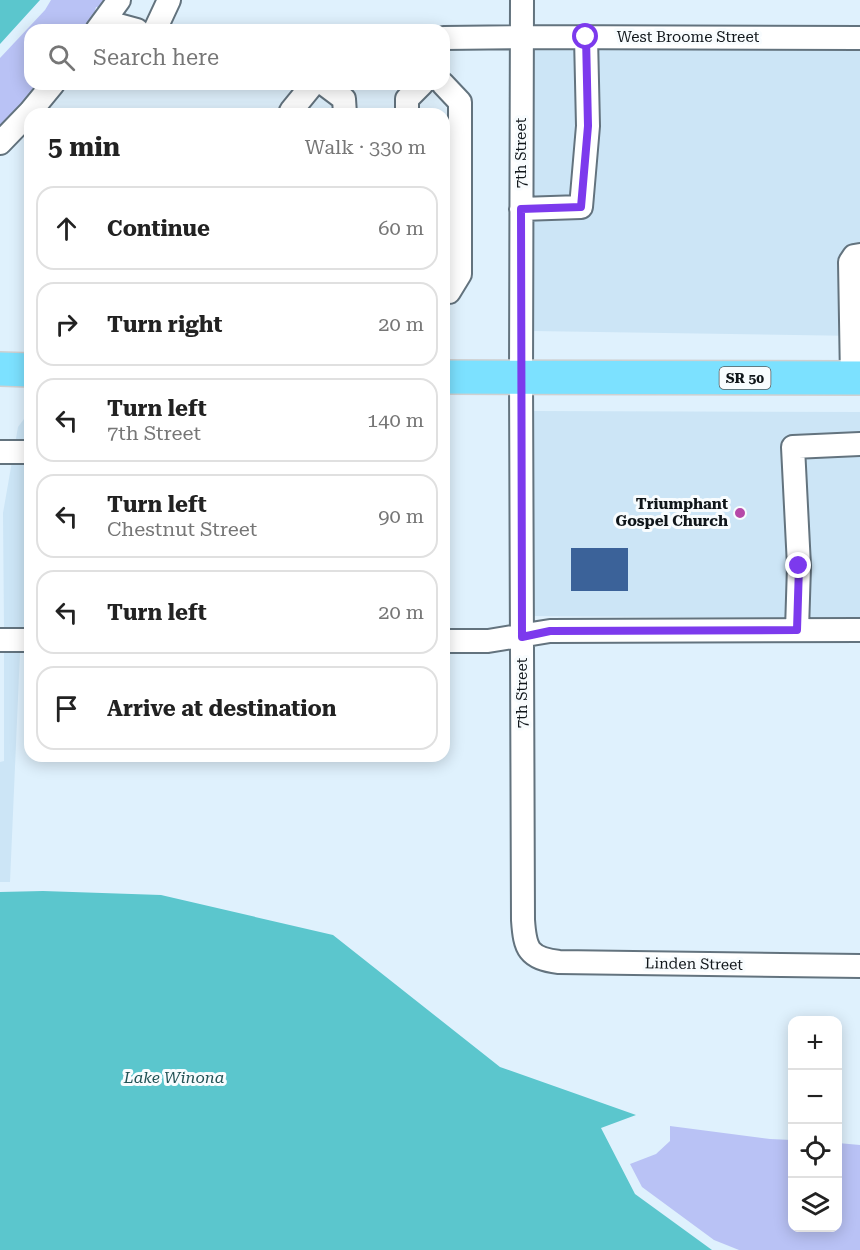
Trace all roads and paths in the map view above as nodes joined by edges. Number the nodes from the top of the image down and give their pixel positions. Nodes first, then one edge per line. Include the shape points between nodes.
1 (119, 0) edge
2 (169, 0) edge
3 (522, 0) edge
4 (101, 24) edge
5 (158, 24) edge
6 (522, 37) junction
7 (586, 37) junction
8 (450, 38) edge
9 (860, 38) edge
10 (48, 90) edge
11 (308, 90) edge
12 (332, 90) edge
13 (416, 90) edge
14 (449, 90) edge
15 (33, 108) edge
16 (293, 108) edge
17 (345, 108) edge
18 (407, 108) edge
19 (24, 118) edge
20 (0, 143) edge
21 (521, 209) junction
22 (860, 255) edge
23 (450, 290) edge
24 (0, 369) edge
25 (24, 370) edge
26 (450, 377) edge
27 (521, 378) junction
28 (856, 378) edge
29 (860, 444) edge
30 (0, 452) edge
31 (24, 452) edge
32 (797, 630) junction
33 (860, 630) edge
34 (522, 637) junction
35 (0, 640) edge
36 (24, 640) edge
37 (450, 641) edge
38 (530, 952) joint
39 (860, 966) edge

1 - 4 street
2 - 5 street
3 - 6 street, 7th Street
6 - 7 street, West Broome Street
6 - 8 street, West Broome Street
6 - 21 street, 7th Street
7 - 9 street, West Broome Street
7 - 21 street via 588,126 581,207
10 - 15 street
11 - 16 street
12 - 17 street via 344,99
13 - 18 street via 407,99
14 - 23 street via 460,102 460,274
19 - 20 street
21 - 27 street, 7th Street
22 - 28 street via 850,262
24 - 25 highway
26 - 27 highway, SR 50
27 - 28 highway, SR 50
27 - 34 street, 7th Street
29 - 32 street via 794,447 799,566
30 - 31 street
32 - 33 street
32 - 34 street via 550,631
34 - 37 street
34 - 38 street, 7th Street via 523,920
35 - 36 street
38 - 39 street, Linden Street via 543,960 559,962

